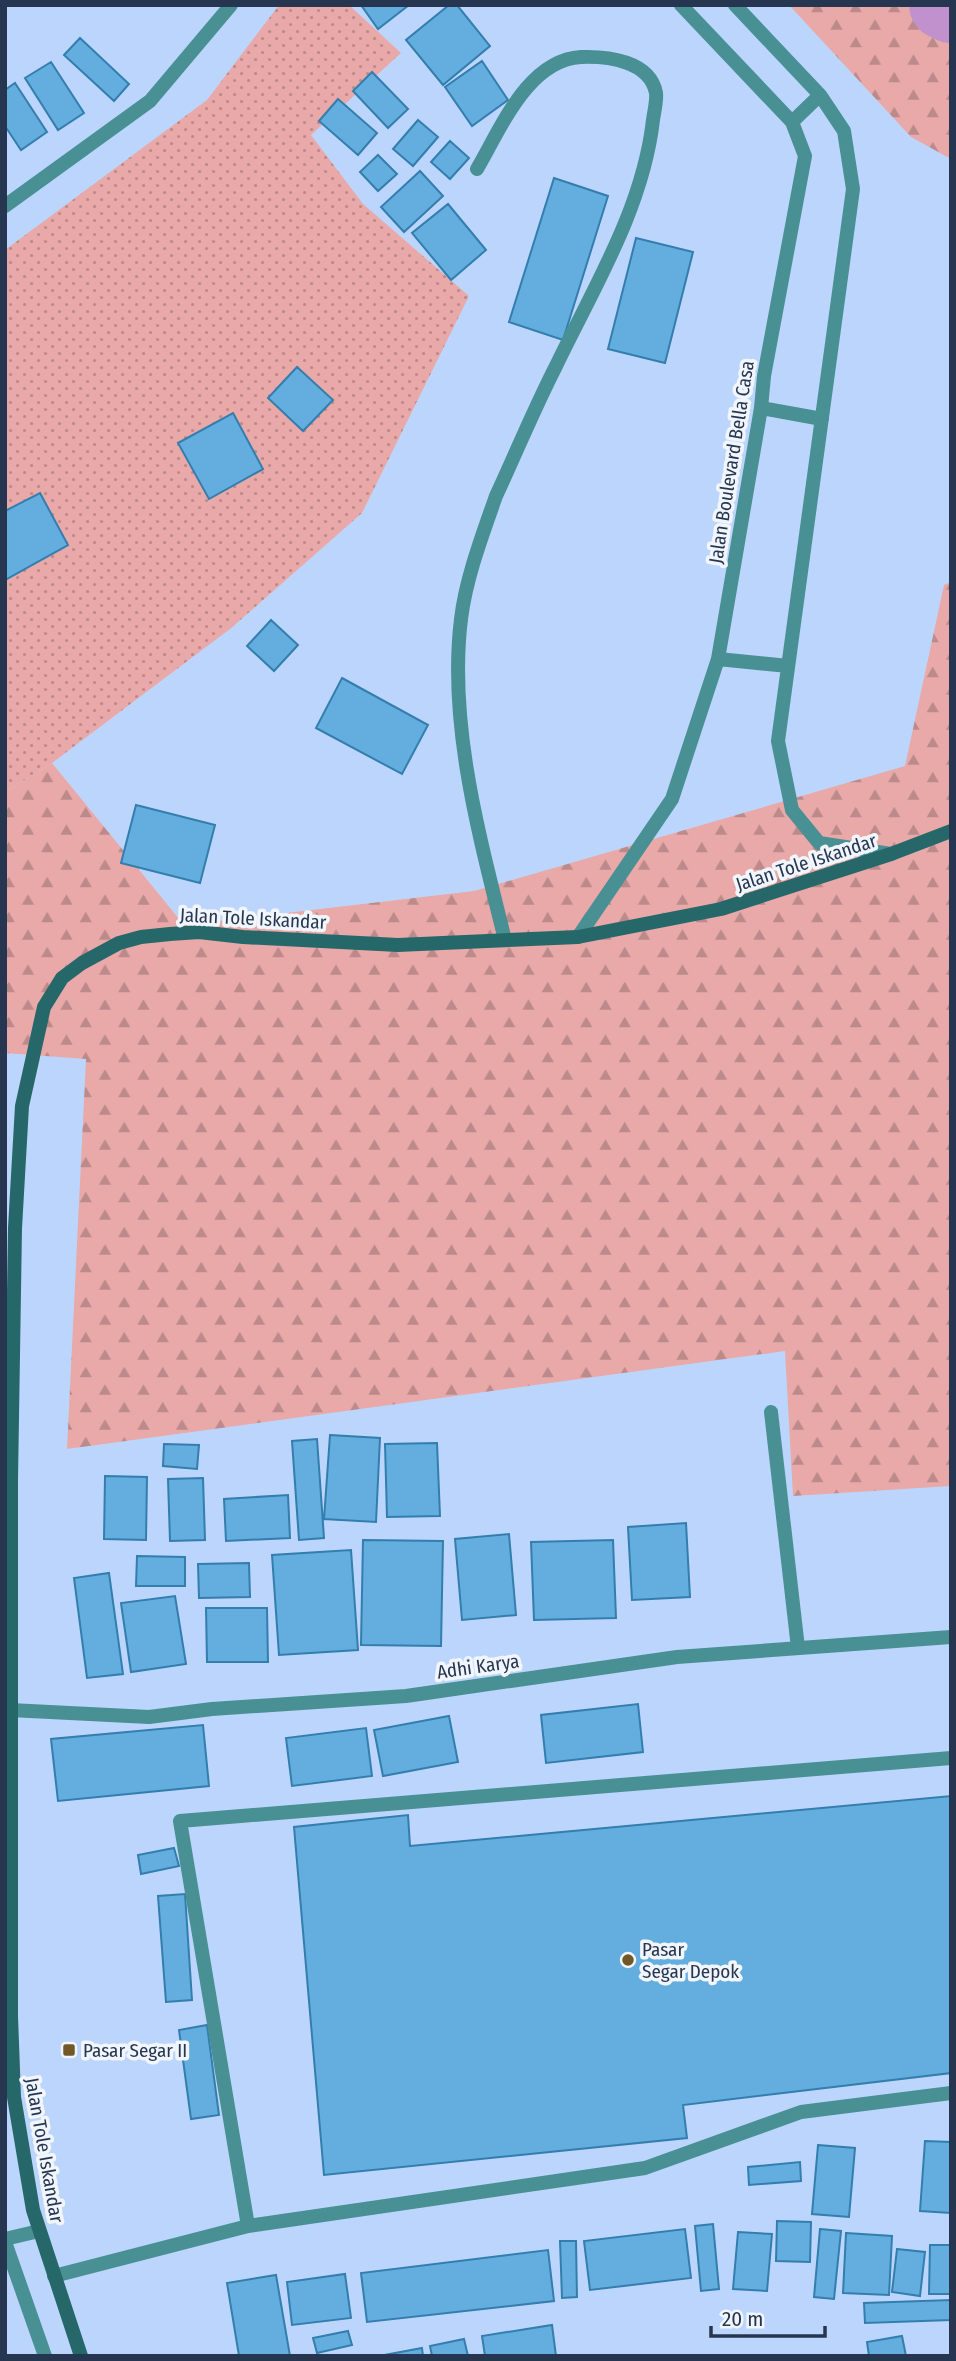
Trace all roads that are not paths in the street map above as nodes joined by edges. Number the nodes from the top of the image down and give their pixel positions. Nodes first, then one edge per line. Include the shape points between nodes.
1 (230, 5) edge
2 (681, 5) edge
3 (735, 5) edge
4 (820, 94) junction
5 (792, 122) junction
6 (478, 169) dead end
7 (5, 206) edge
8 (761, 408) junction
9 (822, 419) junction
10 (718, 659) junction
11 (788, 666) junction
12 (951, 831) edge
13 (891, 854) junction
14 (578, 937) junction
15 (505, 940) junction
16 (8, 1375) edge
17 (771, 1412) dead end
18 (8, 1480) edge
19 (951, 1637) edge
20 (798, 1648) junction
21 (10, 1710) junction
22 (951, 1758) edge
23 (951, 2093) edge
24 (248, 2226) junction
25 (39, 2231) junction
26 (5, 2240) edge
27 (54, 2276) junction
28 (45, 2356) edge
29 (81, 2356) edge

1 - 7 street via 150,101
2 - 5 street, Jalan Boulevard Bella Casa
3 - 4 street
4 - 5 street
4 - 9 street via 844,131 853,189
5 - 8 street, Jalan Boulevard Bella Casa via 805,156
6 - 15 street via 537,75 558,61 597,57 641,68 650,79 656,94 652,132 637,194 496,496 478,546 461,619 464,754
8 - 9 street
8 - 10 street, Jalan Boulevard Bella Casa
9 - 11 street
10 - 11 street
10 - 14 street, Jalan Boulevard Bella Casa via 672,799
11 - 13 street via 778,741 792,810 819,843
12 - 13 main road, Jalan Tole Iskandar
13 - 14 main road, Jalan Tole Iskandar via 721,909
14 - 15 main road, Jalan Tole Iskandar
15 - 16 main road, Jalan Tole Iskandar via 398,945 170,934 119,943 62,978 44,1007 22,1107
16 - 18 main road, Jalan Tole Iskandar
17 - 20 street
18 - 21 main road, Jalan Tole Iskandar
19 - 20 street, Adhi Karya
20 - 21 street, Adhi Karya via 677,1657 407,1696 149,1717
21 - 25 main road, Jalan Tole Iskandar via 13,2097
22 - 24 street via 180,1821
23 - 24 street via 801,2112 645,2168
24 - 27 street
25 - 26 street
25 - 27 main road, Jalan Tole Iskandar
26 - 28 street
27 - 29 main road, Jalan Tole Iskandar

